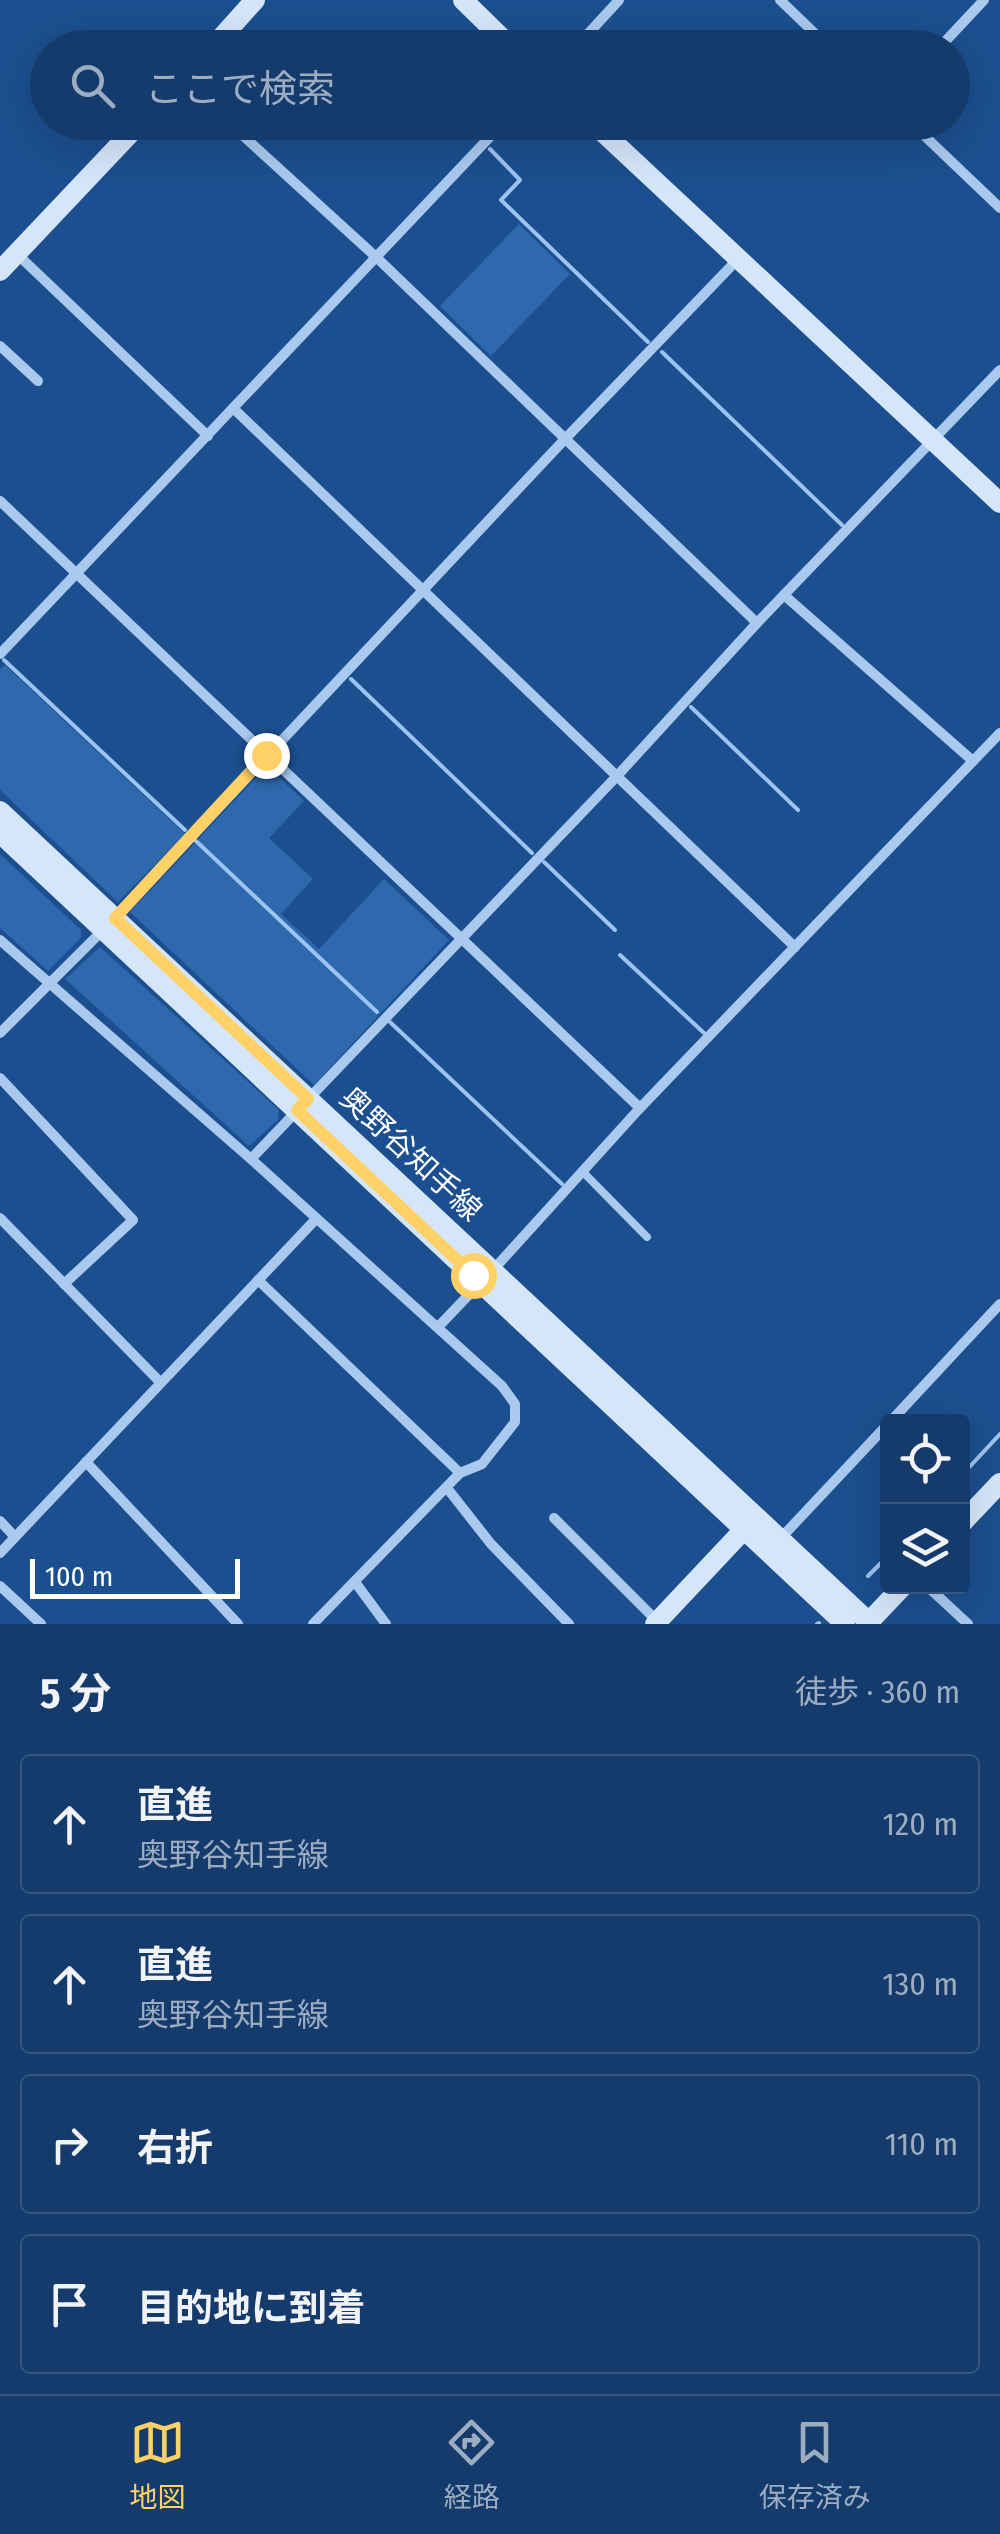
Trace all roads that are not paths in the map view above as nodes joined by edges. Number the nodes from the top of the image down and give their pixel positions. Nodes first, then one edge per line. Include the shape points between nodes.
1 (256, 0) edge
2 (463, 0) edge
3 (620, 0) edge
4 (780, 0) edge
5 (984, 0) edge
6 (228, 30) edge
7 (494, 30) edge
8 (592, 30) edge
9 (811, 30) edge
10 (956, 30) edge
11 (124, 140) edge
12 (248, 140) edge
13 (487, 140) edge
14 (611, 140) edge
15 (929, 140) edge
16 (1000, 208) edge
17 (17, 254) junction
18 (376, 258) junction
19 (738, 259) junction
20 (0, 271) edge
21 (0, 346) edge
22 (1000, 370) edge
23 (38, 382) dead end
24 (233, 408) junction
25 (208, 436) junction
26 (564, 439) junction
27 (933, 440) junction
28 (0, 500) edge
29 (1000, 502) edge
30 (78, 573) junction
31 (423, 590) junction
32 (784, 596) junction
33 (757, 623) junction
34 (0, 654) edge
35 (1000, 732) edge
36 (266, 755) junction
37 (973, 760) junction
38 (617, 776) junction
39 (0, 811) edge
40 (0, 833) edge
41 (110, 924) junction
42 (460, 939) junction
43 (0, 940) edge
44 (795, 947) junction
45 (50, 984) junction
46 (0, 1033) edge
47 (0, 1078) edge
48 (302, 1105) junction
49 (640, 1108) junction
50 (251, 1158) junction
51 (582, 1171) junction
52 (0, 1218) edge
53 (316, 1219) junction
54 (647, 1236) dead end
55 (486, 1276) junction
56 (258, 1280) junction
57 (64, 1284) junction
58 (1000, 1304) edge
59 (439, 1326) junction
60 (160, 1382) junction
61 (897, 1414) edge
62 (880, 1433) edge
63 (86, 1462) junction
64 (460, 1472) junction
65 (1000, 1483) edge
66 (447, 1488) junction
67 (970, 1515) edge
68 (554, 1518) dead end
69 (0, 1521) edge
70 (750, 1523) junction
71 (15, 1537) junction
72 (779, 1540) junction
73 (0, 1553) edge
74 (355, 1582) junction
75 (0, 1586) edge
76 (896, 1594) edge
77 (936, 1594) edge
78 (656, 1623) edge
79 (869, 1623) edge
80 (41, 1624) edge
81 (238, 1624) edge
82 (314, 1624) edge
83 (386, 1624) edge
84 (570, 1624) edge
85 (846, 1624) edge
86 (968, 1624) edge

1 - 6 main road
2 - 7 main road
3 - 8 street
4 - 9 street
5 - 10 street
11 - 17 main road
12 - 18 street
13 - 18 street
14 - 19 main road
15 - 16 street
17 - 20 main road
17 - 25 street
18 - 24 street
18 - 26 street
19 - 26 street
19 - 27 main road
21 - 23 street
22 - 27 street
24 - 25 street
24 - 31 street
25 - 30 street
26 - 31 street
26 - 33 street
27 - 29 main road
27 - 32 street
28 - 30 street
30 - 34 street
30 - 36 street
31 - 36 street
31 - 38 street
32 - 33 street
32 - 37 street
33 - 38 street
35 - 37 street
36 - 41 street
36 - 42 street
37 - 44 street
38 - 42 street
38 - 44 street
39 - 41 main road, 奥野谷知手線
40 - 41 main road, 奥野谷知手線
41 - 45 street
41 - 48 main road, 奥野谷知手線
42 - 48 street
42 - 49 street
43 - 45 street
44 - 49 street
45 - 46 street
45 - 50 street
47 - 57 street via 133,1220
48 - 50 street
48 - 55 main road, 奥野谷知手線
49 - 51 street
50 - 53 street
51 - 54 lane
51 - 55 street
52 - 57 street
53 - 56 street
53 - 59 street
55 - 59 street
55 - 70 main road, 奥野谷知手線
56 - 60 street
56 - 64 street
57 - 60 street
58 - 61 street
59 - 64 street via 516,1404 514,1422 482,1464
60 - 63 street
62 - 72 street
63 - 71 street
63 - 81 street
64 - 66 street
65 - 67 main road
66 - 74 street
66 - 84 street
68 - 78 street
69 - 71 street
70 - 72 main road, 奥野谷知手線
70 - 78 main road
70 - 85 main road, 奥野谷知手線
71 - 73 street
72 - 79 main road, 奥野谷知手線
74 - 82 street
74 - 83 street
75 - 80 street
76 - 79 main road
77 - 86 street

